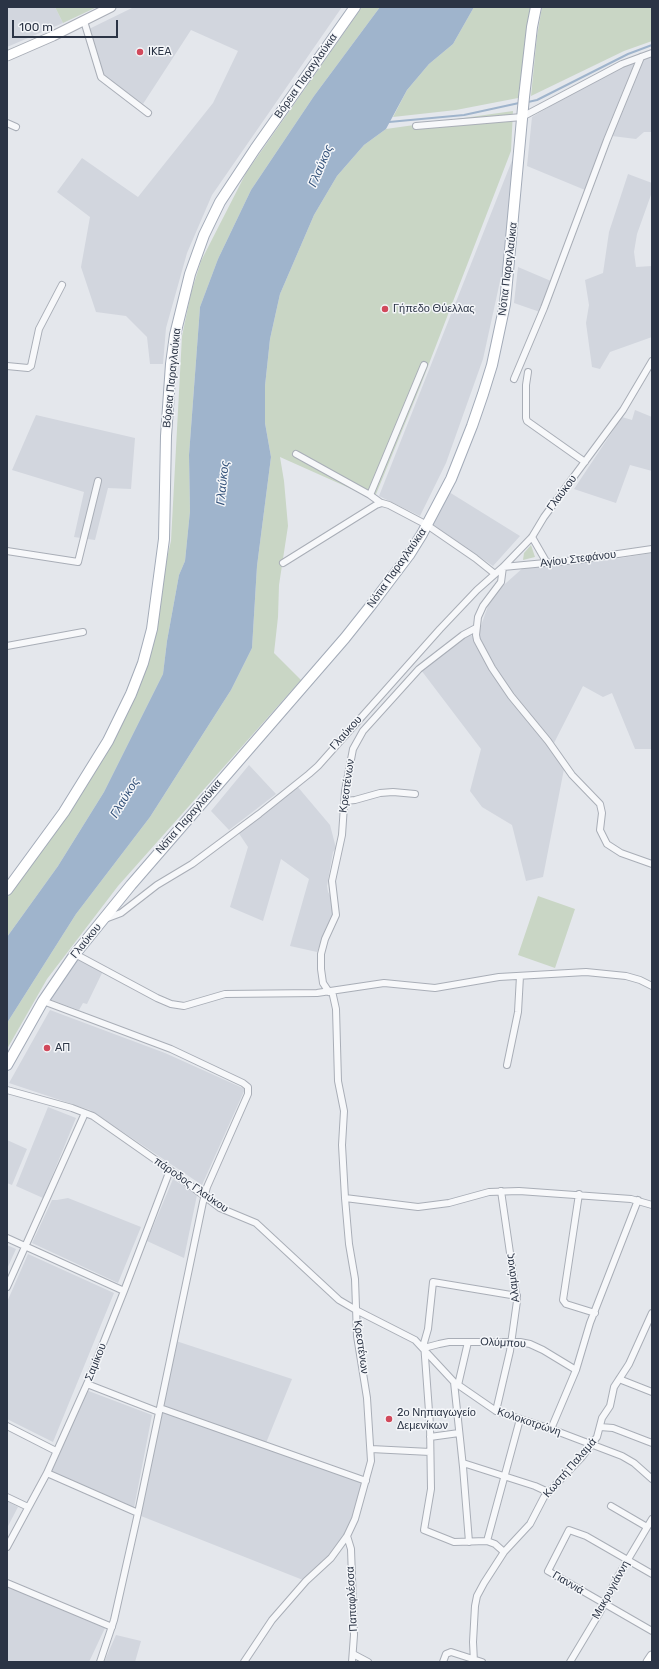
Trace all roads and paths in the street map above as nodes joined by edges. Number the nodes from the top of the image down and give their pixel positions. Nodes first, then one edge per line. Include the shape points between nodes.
1 (111, 7) edge
2 (355, 7) edge
3 (536, 7) edge
4 (84, 21) junction
5 (652, 53) edge
6 (7, 56) edge
7 (641, 57) junction
8 (148, 113) dead end
9 (523, 113) junction
10 (7, 123) edge
11 (416, 126) dead end
12 (16, 127) dead end
13 (62, 285) dead end
14 (652, 361) edge
15 (424, 365) dead end
16 (7, 366) edge
17 (528, 372) dead end
18 (514, 379) dead end
19 (296, 454) dead end
20 (585, 462) junction
21 (98, 481) dead end
22 (370, 495) junction
23 (381, 503) junction
24 (427, 525) junction
25 (532, 537) junction
26 (652, 549) edge
27 (7, 551) edge
28 (283, 563) dead end
29 (547, 563) junction
30 (503, 567) junction
31 (495, 574) junction
32 (476, 628) junction
33 (84, 632) dead end
34 (7, 646) edge
35 (415, 794) dead end
36 (345, 801) junction
37 (652, 864) edge
38 (7, 890) edge
39 (100, 922) junction
40 (75, 954) junction
41 (520, 976) junction
42 (652, 986) edge
43 (330, 992) junction
44 (43, 1001) junction
45 (7, 1065) edge
46 (507, 1065) dead end
47 (7, 1090) edge
48 (85, 1113) junction
49 (170, 1170) junction
50 (501, 1191) junction
51 (579, 1194) junction
52 (205, 1195) junction
53 (345, 1198) junction
54 (638, 1200) junction
55 (652, 1205) edge
56 (7, 1238) edge
57 (24, 1246) junction
58 (7, 1287) edge
59 (124, 1291) junction
60 (517, 1296) junction
61 (356, 1310) junction
62 (595, 1313) junction
63 (652, 1313) edge
64 (649, 1326) edge
65 (512, 1341) junction
66 (468, 1342) junction
67 (424, 1348) junction
68 (576, 1370) junction
69 (619, 1379) junction
70 (456, 1383) junction
71 (87, 1384) junction
72 (652, 1392) edge
73 (159, 1410) junction
74 (496, 1411) junction
75 (520, 1419) junction
76 (7, 1426) edge
77 (600, 1427) junction
78 (551, 1429) junction
79 (459, 1433) junction
80 (430, 1437) junction
81 (652, 1443) edge
82 (591, 1446) junction
83 (371, 1449) junction
84 (56, 1451) junction
85 (430, 1452) junction
86 (463, 1463) junction
87 (47, 1472) junction
88 (504, 1476) junction
89 (652, 1479) edge
90 (366, 1481) junction
91 (548, 1492) junction
92 (7, 1497) edge
93 (610, 1506) dead end
94 (28, 1507) junction
95 (138, 1513) junction
96 (652, 1519) edge
97 (647, 1527) junction
98 (347, 1536) junction
99 (487, 1541) junction
100 (469, 1542) junction
101 (7, 1547) edge
102 (504, 1552) junction
103 (627, 1560) junction
104 (652, 1574) edge
105 (7, 1583) edge
106 (603, 1604) junction
107 (112, 1627) junction
108 (652, 1631) edge
109 (353, 1654) junction
110 (652, 1656) edge
111 (474, 1661) edge
112 (100, 1662) edge
113 (244, 1662) edge
114 (352, 1662) edge
115 (368, 1662) edge
116 (443, 1662) edge
117 (482, 1662) edge
118 (570, 1662) edge
119 (648, 1662) edge

1 - 4 main road
2 - 38 main road, Βόρεια Παραγλαύκια via 255,149 220,202 204,235 190,274 175,335 166,436 164,539 152,629 142,663 131,694 108,741 64,812
3 - 9 main road, Νότια Παραγλαύκια
4 - 6 main road
4 - 8 street via 101,77
5 - 7 street
7 - 9 street
7 - 18 street
9 - 11 street
9 - 24 main road, Νότια Παραγλαύκια via 505,304 492,365 460,459
10 - 12 street
13 - 16 street via 39,330 31,366
14 - 20 street, Γλαύκου via 623,410
15 - 22 street
17 - 20 street via 527,421
19 - 22 street
20 - 25 street, Γλαύκου
21 - 27 street via 78,562
22 - 23 street
23 - 24 street
23 - 28 street
24 - 31 street
24 - 39 main road, Νότια Παραγλαύκια via 398,570 345,638
25 - 29 street
25 - 30 street, Γλαύκου
26 - 29 street, Αγίου Στεφάνου
29 - 30 street, Αγίου Στεφάνου
30 - 31 street, Γλαύκου
30 - 32 street via 502,578 479,615
31 - 39 street, Γλαύκου via 440,629 309,774 192,864 120,913
32 - 36 street, Κρεστένων via 419,669 363,731 353,749
32 - 37 street via 477,640 511,696 572,775 600,804 600,830 605,841 618,852
33 - 34 street
35 - 36 street via 393,792
36 - 43 street, Κρεστένων via 342,835 332,882 336,915 321,954 323,983
39 - 40 main road, Γλαύκου
40 - 43 street via 157,998 180,1006 189,1006 225,994
40 - 44 main road, Γλαύκου
41 - 42 street via 602,972 633,978
41 - 43 street via 482,979 435,988 388,983
41 - 46 street via 518,1012
43 - 53 street, Κρεστένων via 336,1009 338,1081 344,1110 342,1145
44 - 45 main road, Γλαύκου
44 - 52 street via 171,1049 248,1087 247,1100
47 - 48 street, πάροδος Γλαύκου
48 - 49 street, πάροδος Γλαύκου
48 - 57 street
49 - 52 street, πάροδος Γλαύκου
49 - 59 street, Σαμίκου
50 - 51 street
50 - 53 street via 418,1207
50 - 60 street, Αλαμάνας
51 - 54 street
51 - 62 street via 563,1300 566,1304
52 - 61 street, πάροδος Γλαύκου via 220,1208 256,1223 332,1294
52 - 73 street
53 - 61 street, Κρεστένων via 355,1279
54 - 55 street
54 - 62 street
56 - 57 street
57 - 58 street
57 - 59 street
59 - 71 street, Σαμίκου
60 - 65 street, Αλαμάνας
60 - 67 street via 433,1282
61 - 67 street, Κολοκοτρώνη via 406,1335
61 - 83 street, Κρεστένων
62 - 68 street
63 - 64 street, Κωστή Παλαμά
64 - 69 street, Κωστή Παλαμά
65 - 66 street, Ολύμπου
65 - 68 street, Ολύμπου via 525,1342 537,1347
65 - 74 street, Αλαμάνας
66 - 67 street, Ολύμπου
66 - 70 street
67 - 70 street, Κολοκοτρώνη via 432,1360
67 - 80 street
68 - 78 street
69 - 72 street
69 - 77 street, Κωστή Παλαμά
70 - 74 street, Κολοκοτρώνη
70 - 79 street
71 - 73 street
71 - 84 street, Σαμίκου
73 - 90 street
73 - 95 street
74 - 75 street, Κολοκοτρώνη
75 - 78 street, Κολοκοτρώνη
75 - 88 street
76 - 84 street
77 - 81 street via 613,1428
77 - 82 street, Κωστή Παλαμά
78 - 82 street, Κολοκοτρώνη
79 - 80 street
79 - 86 street
80 - 85 street
82 - 89 street, Κολοκοτρώνη via 625,1457
82 - 91 street, Κωστή Παλαμά
83 - 85 street
83 - 90 street, Κρεστένων
84 - 87 street, Σαμίκου
85 - 100 street via 431,1492 424,1530 454,1542
86 - 88 street
86 - 100 street
87 - 94 street, Σαμίκου
87 - 95 street
88 - 91 street
88 - 99 street
90 - 98 street, Κρεστένων via 353,1526
91 - 102 street, Κωστή Παλαμά via 530,1524
92 - 94 street
93 - 97 street
94 - 101 street, Σαμίκου
95 - 107 street
96 - 97 street, Μακρυγιάννη
97 - 103 street, Μακρυγιάννη
98 - 109 street, Παπαφλέσσα via 351,1549
98 - 113 street, Κρεστένων via 331,1558 306,1581 272,1620
99 - 100 street
99 - 102 street
102 - 111 street, Κωστή Παλαμά via 488,1575 476,1600
103 - 104 street
103 - 106 street, Μακρυγιάννη
103 - 106 street, Γιαννιά via 583,1534 569,1530 548,1571
105 - 107 street
106 - 108 street, Γιαννιά
106 - 118 street, Μακρυγιάννη
107 - 112 street
109 - 114 street, Παπαφλέσσα
109 - 115 street
110 - 119 main road
111 - 116 street via 451,1652 446,1654
111 - 117 street

